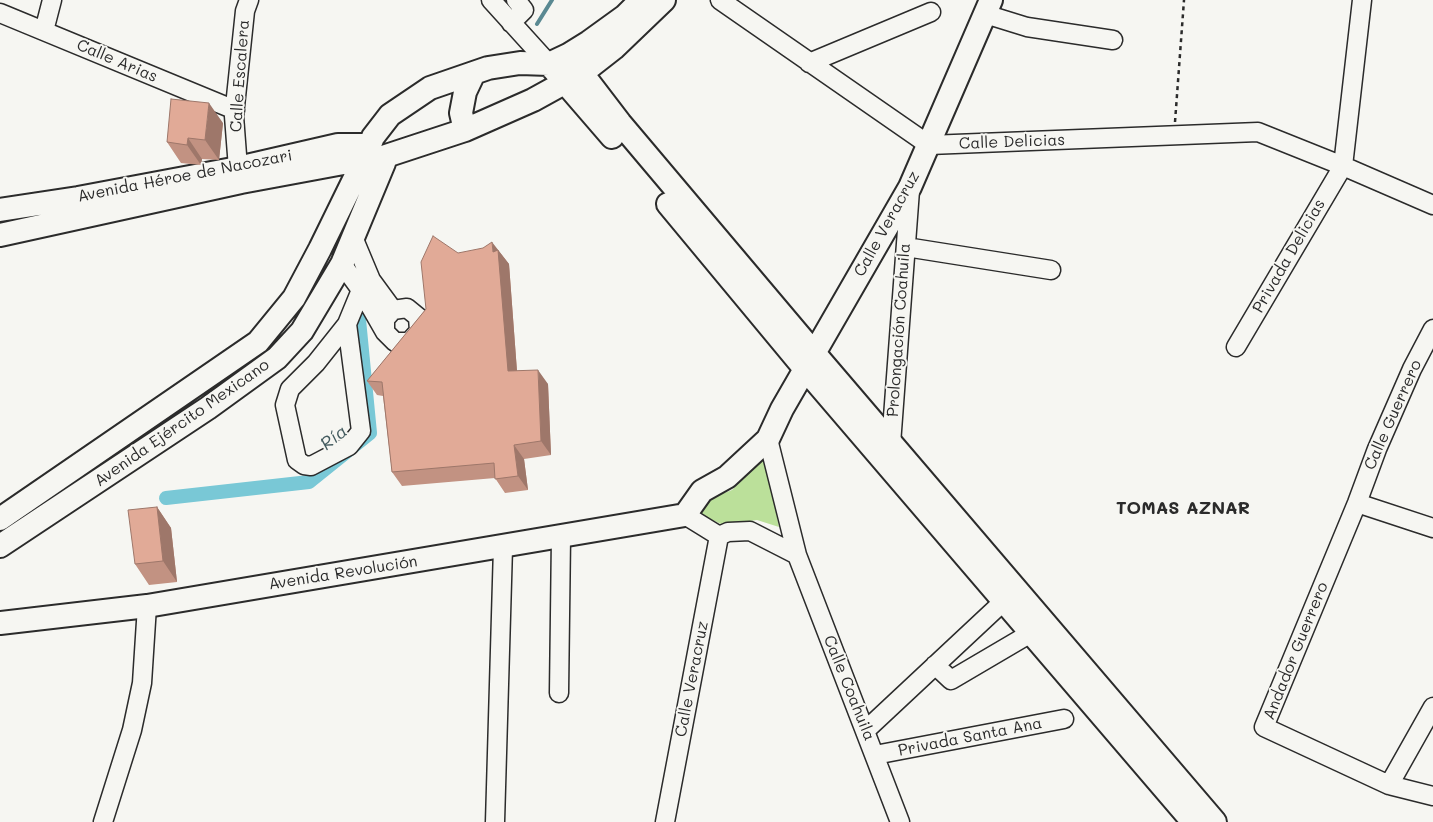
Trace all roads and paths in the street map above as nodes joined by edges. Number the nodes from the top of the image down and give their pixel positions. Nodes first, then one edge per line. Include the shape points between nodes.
1 (52, 0) edge
2 (249, 0) edge
3 (491, 0) edge
4 (516, 0) edge
5 (641, 0) edge
6 (664, 0) edge
7 (720, 0) edge
8 (1184, 0) edge
9 (1362, 0) edge
10 (988, 7) edge
11 (0, 12) edge
12 (931, 12) dead end
13 (511, 23) junction
14 (44, 31) junction
15 (1113, 40) dead end
16 (559, 60) junction
17 (809, 63) junction
18 (474, 73) junction
19 (574, 77) junction
20 (234, 110) junction
21 (465, 130) junction
22 (1174, 136) junction
23 (929, 145) junction
24 (376, 156) junction
25 (1343, 166) junction
26 (239, 175) junction
27 (910, 186) junction
28 (1433, 205) edge
29 (0, 210) edge
30 (0, 235) edge
31 (353, 238) junction
32 (906, 247) junction
33 (342, 264) junction
34 (1051, 270) dead end
35 (366, 285) junction
36 (393, 310) junction
37 (347, 324) junction
38 (1433, 329) edge
39 (385, 332) junction
40 (1236, 347) dead end
41 (810, 362) junction
42 (768, 439) junction
43 (891, 444) junction
44 (1357, 503) junction
45 (686, 515) junction
46 (0, 519) edge
47 (1433, 528) edge
48 (719, 536) junction
49 (561, 537) junction
50 (0, 546) edge
51 (503, 547) junction
52 (797, 555) junction
53 (1004, 601) junction
54 (147, 606) junction
55 (0, 623) edge
56 (1031, 633) junction
57 (935, 665) junction
58 (559, 693) dead end
59 (1433, 707) edge
60 (1064, 719) dead end
61 (866, 730) junction
62 (876, 755) junction
63 (1389, 785) junction
64 (1433, 796) edge
65 (103, 822) edge
66 (496, 822) edge
67 (665, 822) edge
68 (900, 822) edge
69 (1193, 822) edge
70 (1215, 822) edge

1 - 14 street
2 - 20 street, Calle Escalera
3 - 13 street
4 - 13 street via 524,10
5 - 16 main road via 625,16
6 - 19 main road, Avenida Héroe de Nacozari via 614,48
7 - 17 street
8 - 22 path
9 - 25 street
10 - 15 street via 1027,27
10 - 23 main road, Calle Veracruz
11 - 14 street, Calle Arias
12 - 17 street
13 - 16 street
14 - 20 street, Calle Arias
16 - 18 main road via 520,63
16 - 19 main road
17 - 23 street
18 - 21 main road via 464,92 461,113
18 - 24 main road via 430,88 390,115 373,137
19 - 21 main road, Avenida Héroe de Nacozari via 533,100
19 - 41 main road
20 - 26 street, Calle Escalera
21 - 24 main road, Avenida Héroe de Nacozari
22 - 23 street, Calle Delicias
22 - 25 street, Calle Delicias via 1258,132
23 - 27 main road, Calle Veracruz
24 - 26 main road, Avenida Héroe de Nacozari
24 - 31 main road, Avenida Ejército Mexicano
24 - 46 main road, Avenida Ejército Mexicano via 294,298 258,342
25 - 28 street, Calle Delicias
25 - 40 street, Privada Delicias
26 - 29 main road, Avenida Héroe de Nacozari
26 - 30 main road, Avenida Héroe de Nacozari
27 - 32 street, Prolongación Coahuila
27 - 41 main road, Calle Veracruz
31 - 33 main road, Avenida Ejército Mexicano
31 - 35 street
32 - 34 street
32 - 43 street, Prolongación Coahuila
33 - 35 street
33 - 50 main road, Avenida Ejército Mexicano via 302,332 277,358 208,408
35 - 36 street
35 - 37 street
35 - 39 street
36 - 39 street via 385,320
36 - 39 street via 407,308 412,312 418,317 419,331 409,342 395,342
37 - 37 street via 316,363 290,388 285,405 297,460 304,465 311,466 350,446 361,430
38 - 44 street, Calle Guerrero via 1412,369
41 - 42 main road, Calle Veracruz
41 - 43 main road
41 - 53 main road
42 - 45 main road via 727,477 702,491
42 - 52 street, Calle Coahuila
43 - 70 main road
44 - 47 street
44 - 63 street, Andador Guerrero via 1264,727
45 - 48 street
45 - 49 main road, Avenida Revolución
48 - 52 street via 728,532 750,531
48 - 67 street, Calle Veracruz
49 - 51 main road, Avenida Revolución
49 - 58 street
51 - 54 main road, Avenida Revolución
51 - 66 street
52 - 61 street, Calle Coahuila
53 - 56 main road
53 - 57 street
54 - 55 main road, Avenida Revolución
54 - 65 street via 142,683 132,730
56 - 57 street via 951,680
56 - 69 main road
57 - 61 street
59 - 63 street
60 - 62 street, Privada Santa Ana
61 - 62 street, Calle Coahuila
62 - 68 street, Calle Coahuila
63 - 64 street

